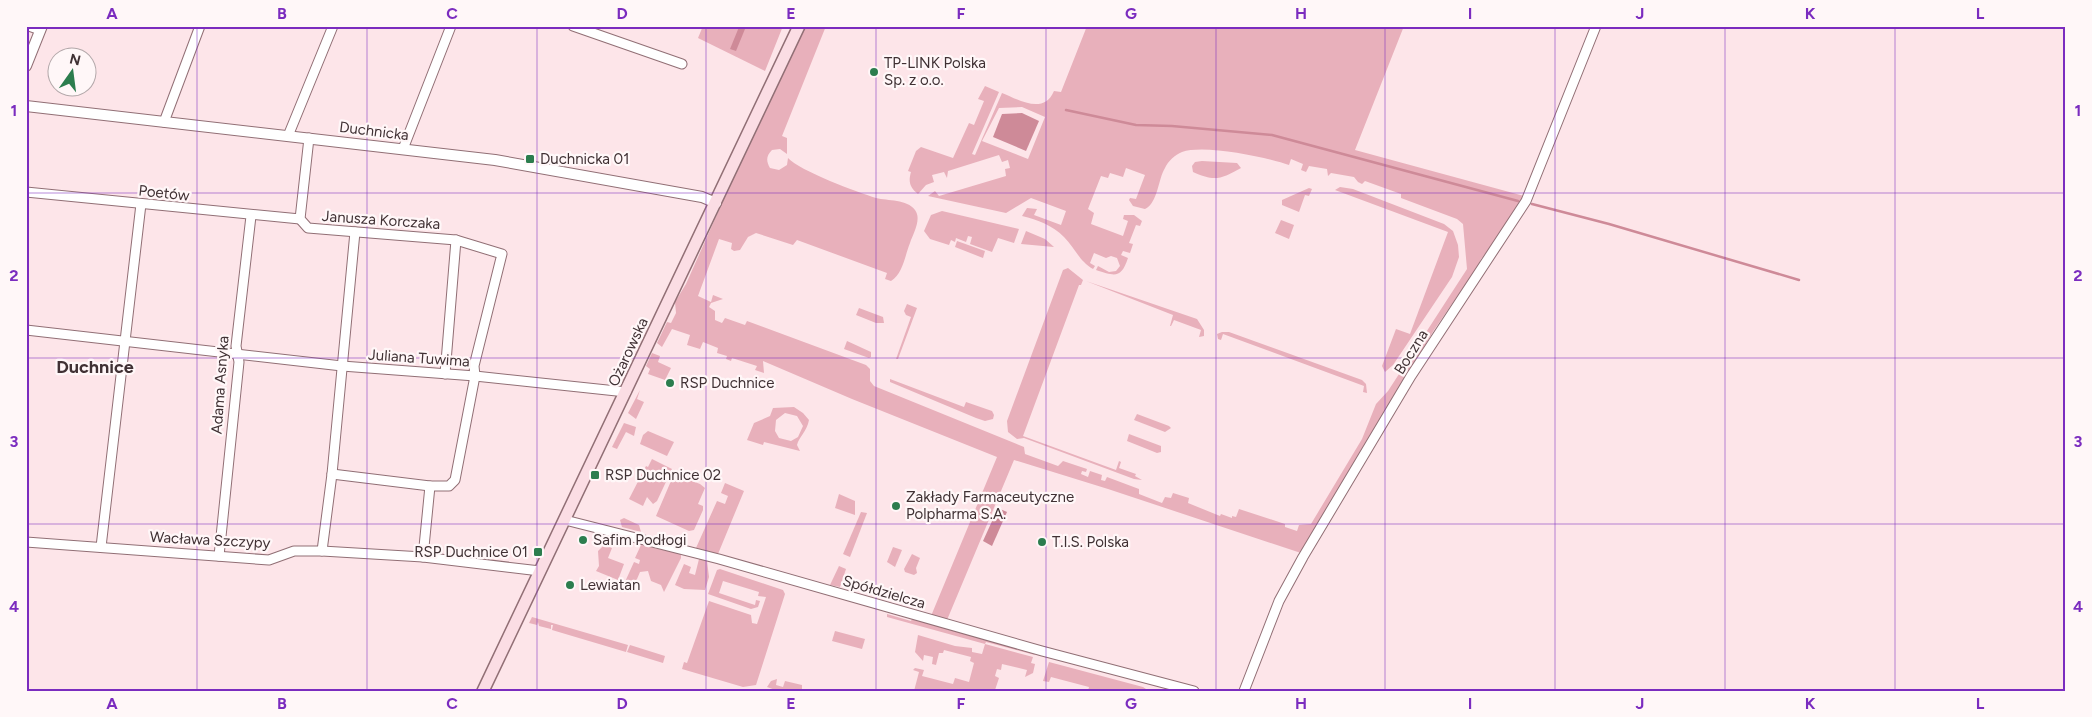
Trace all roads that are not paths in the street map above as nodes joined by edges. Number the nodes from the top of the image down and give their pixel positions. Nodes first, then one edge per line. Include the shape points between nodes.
1 (29, 26) edge
2 (200, 26) edge
3 (333, 26) edge
4 (451, 26) edge
5 (573, 26) edge
6 (799, 26) edge
7 (1596, 26) edge
8 (41, 28) edge
9 (682, 64) dead end
10 (26, 66) edge
11 (26, 106) edge
12 (164, 122) junction
13 (288, 136) junction
14 (309, 138) junction
15 (403, 149) junction
16 (26, 192) edge
17 (716, 203) junction
18 (141, 204) junction
19 (250, 216) junction
20 (300, 219) junction
21 (355, 232) junction
22 (456, 240) junction
23 (26, 330) edge
24 (125, 340) junction
25 (237, 354) junction
26 (342, 366) junction
27 (445, 374) junction
28 (474, 376) junction
29 (626, 392) junction
30 (332, 474) junction
31 (430, 486) junction
32 (565, 520) junction
33 (26, 542) edge
34 (101, 547) junction
35 (322, 550) junction
36 (219, 556) junction
37 (423, 557) junction
38 (540, 571) junction
39 (483, 691) edge
40 (1194, 691) edge
41 (1244, 691) edge

1 - 8 street
2 - 12 street
3 - 13 street
4 - 15 street
5 - 9 street
6 - 17 main road, Ożarowska
7 - 41 street, Boczna via 1526,201 1411,376 1303,557 1279,601
8 - 10 street
11 - 12 street, Duchnicka
12 - 13 street, Duchnicka
13 - 14 street, Duchnicka
14 - 15 street, Duchnicka
14 - 20 street, Janusza Korczaka
15 - 17 street, Duchnicka via 528,165 702,197
16 - 18 street, Poetów
17 - 29 main road, Ożarowska
18 - 19 street, Poetów
18 - 24 street
19 - 20 street, Poetów
19 - 25 street, Adama Asnyka
20 - 21 street, Janusza Korczaka via 308,228
21 - 22 street, Janusza Korczaka
21 - 26 street
22 - 27 street, Janusza Korczaka
22 - 28 street, Janusza Korczaka via 502,254
23 - 24 street, Juliana Tuwima
24 - 25 street, Juliana Tuwima
24 - 34 street
25 - 26 street, Juliana Tuwima
25 - 36 street, Adama Asnyka via 239,362
26 - 27 street, Juliana Tuwima
26 - 30 street
27 - 28 street, Juliana Tuwima
28 - 29 street, Juliana Tuwima
28 - 31 street via 455,480 444,488
29 - 32 main road, Ożarowska
30 - 31 street
30 - 35 street
31 - 37 street
32 - 38 main road, Ożarowska
32 - 40 street, Spółdzielcza via 719,559
33 - 34 street, Wacława Szczypy
34 - 36 street, Wacława Szczypy
35 - 36 street, Wacława Szczypy via 294,551 270,560
35 - 37 street, Wacława Szczypy
37 - 38 street, Wacława Szczypy
38 - 39 main road, Ożarowska

